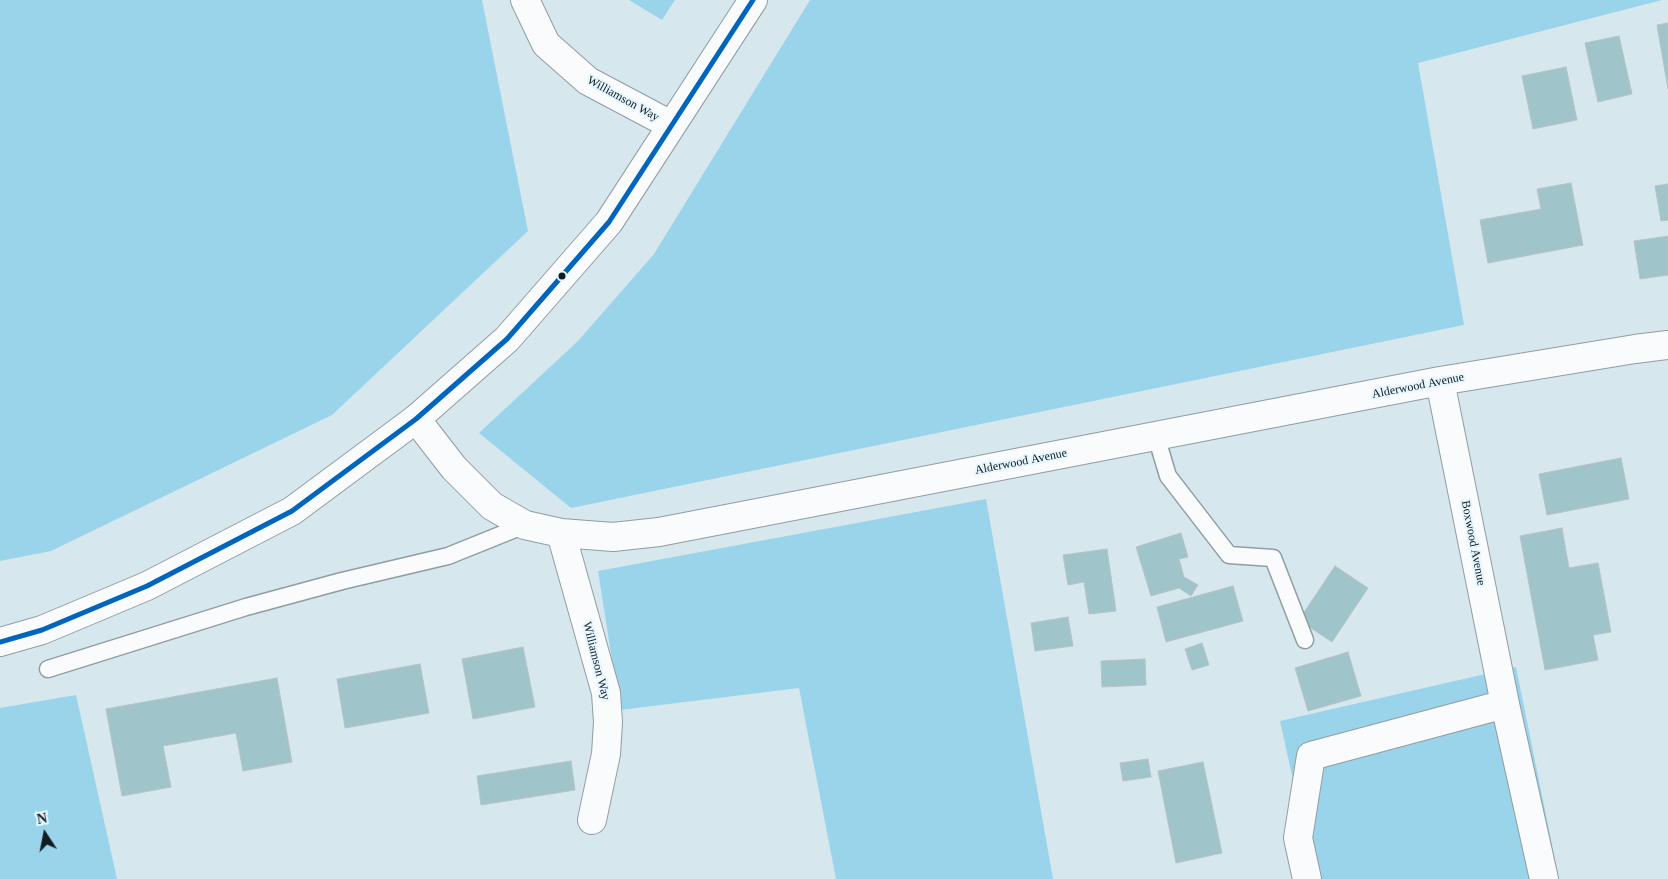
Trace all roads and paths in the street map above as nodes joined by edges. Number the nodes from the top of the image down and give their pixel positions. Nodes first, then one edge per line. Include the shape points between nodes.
1 (525, 0) edge
2 (753, 0) edge
3 (671, 125) junction
4 (1668, 345) edge
5 (1440, 381) junction
6 (416, 419) junction
7 (1156, 436) junction
8 (525, 525) junction
9 (561, 533) junction
10 (1305, 640) dead end
11 (0, 642) edge
12 (48, 670) dead end
13 (1505, 704) junction
14 (592, 820) dead end
15 (1307, 879) edge
16 (1544, 879) edge

1 - 3 street, Williamson Way via 546,44 588,81
2 - 3 street
3 - 6 street via 608,222 507,339
4 - 5 street, Alderwood Avenue
5 - 7 street, Alderwood Avenue
5 - 13 street, Boxwood Avenue
6 - 8 street, Alderwood Avenue via 454,468 492,506
6 - 11 street via 292,511 146,586 42,630
7 - 9 street, Alderwood Avenue via 659,532 614,537
7 - 10 lane via 1168,476 1229,555 1273,558
8 - 9 street, Alderwood Avenue
8 - 12 lane via 448,556 246,607
9 - 14 street, Williamson Way via 606,692 606,754
13 - 15 street via 1311,756 1298,838
13 - 16 street, Boxwood Avenue

